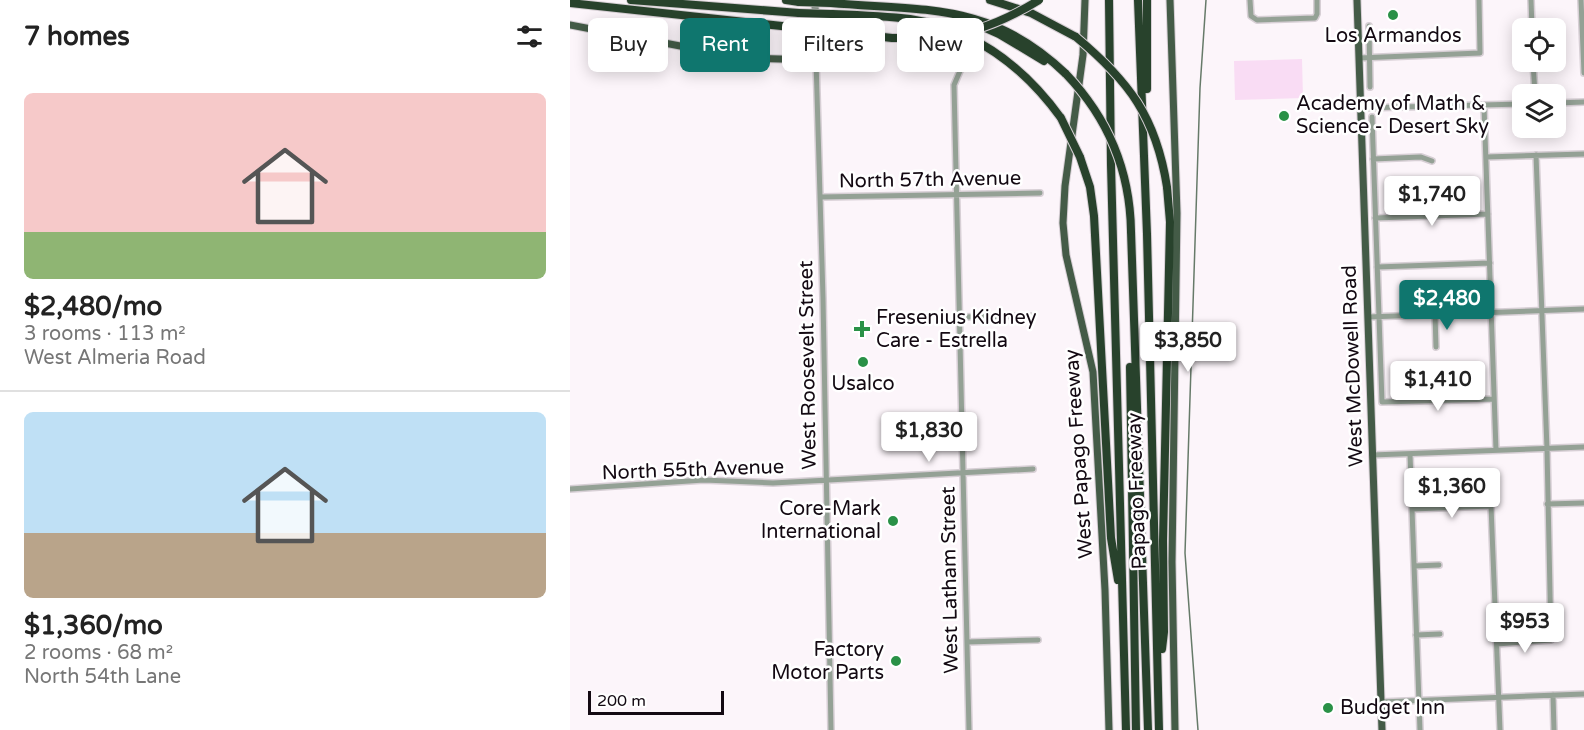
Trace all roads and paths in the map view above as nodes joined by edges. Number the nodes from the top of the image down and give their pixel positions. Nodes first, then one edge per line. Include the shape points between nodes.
1 (631, 0) edge
2 (786, 0) edge
3 (814, 0) edge
4 (990, 0) edge
5 (1039, 0) edge
6 (1085, 0) edge
7 (1106, 0) edge
8 (1138, 0) edge
9 (1147, 0) edge
10 (1170, 0) edge
11 (1250, 0) edge
12 (1317, 0) edge
13 (1356, 0) edge
14 (1479, 0) edge
15 (1531, 0) edge
16 (1581, 0) edge
17 (570, 3) edge
18 (799, 7) junction
19 (831, 9) junction
20 (815, 18) edge
21 (1532, 18) edge
22 (570, 25) edge
23 (1368, 26) dead end
24 (1370, 57) junction
25 (1359, 58) junction
26 (782, 59) edge
27 (816, 72) edge
28 (960, 72) edge
29 (1584, 73) edge
30 (1371, 87) dead end
31 (1584, 102) edge
32 (1566, 103) edge
33 (1512, 105) edge
34 (1484, 106) junction
35 (1360, 108) junction
36 (1372, 117) dead end
37 (1584, 154) edge
38 (1536, 155) junction
39 (1486, 157) junction
40 (1373, 159) junction
41 (1432, 161) dead end
42 (1040, 192) dead end
43 (957, 194) junction
44 (821, 197) junction
45 (1488, 214) junction
46 (1375, 218) junction
47 (1129, 231) junction
48 (1146, 234) junction
49 (1490, 263) junction
50 (1377, 267) junction
51 (1584, 309) edge
52 (1541, 311) junction
53 (1491, 313) junction
54 (1435, 315) junction
55 (1031, 316) dead end
56 (1378, 316) junction
57 (959, 317) junction
58 (1368, 317) junction
59 (1436, 347) dead end
60 (1494, 399) junction
61 (1584, 447) edge
62 (1547, 449) junction
63 (1496, 450) junction
64 (1410, 454) junction
65 (1372, 456) junction
66 (1033, 469) dead end
67 (963, 472) junction
68 (827, 480) junction
69 (570, 489) edge
70 (1584, 503) edge
71 (1548, 504) junction
72 (1412, 509) junction
73 (1414, 566) junction
74 (1439, 566) dead end
75 (1123, 610) junction
76 (1440, 634) dead end
77 (1416, 635) junction
78 (1038, 640) dead end
79 (967, 642) junction
80 (1497, 644) junction
81 (1158, 676) junction
82 (1584, 694) edge
83 (1553, 695) junction
84 (1499, 697) junction
85 (1419, 700) junction
86 (1381, 702) junction
87 (831, 730) edge
88 (969, 730) edge
89 (1109, 730) edge
90 (1126, 730) edge
91 (1136, 730) edge
92 (1148, 730) edge
93 (1159, 730) edge
94 (1175, 730) edge
95 (1382, 730) edge
96 (1420, 730) edge
97 (1500, 730) edge
98 (1554, 730) edge

1 - 18 highway
2 - 18 highway
3 - 20 main road, West Roosevelt Street
4 - 81 highway, bridge via 1031,13 1076,37 1105,62 1147,118 1161,154 1170,210 1162,541 1164,632
5 - 17 highway, bridge via 984,27 932,38 892,38
6 - 89 main road, West Papago Freeway via 1083,55 1063,223 1066,255 1093,372
7 - 75 highway, Papago Freeway
8 - 48 highway, Papago Freeway
9 - 48 highway
10 - 94 main road via 1177,213 1172,562
11 - 12 street via 1251,16 1257,20 1315,18
13 - 25 main road, West McDowell Road
14 - 24 street via 1480,53
15 - 21 street
16 - 29 street
18 - 19 highway, bridge
19 - 47 highway, bridge via 921,9 964,15 1002,28 1048,57 1081,98 1107,140 1122,185
19 - 75 highway, bridge via 912,20 971,38 1012,64 1039,89 1061,118 1080,157 1094,216 1111,538
22 - 26 main road via 743,58
23 - 24 street
24 - 25 street
24 - 30 street
25 - 35 main road, West McDowell Road
27 - 44 street, West Roosevelt Street
28 - 43 street, West Latham Street via 954,85
31 - 32 street
33 - 34 street
34 - 35 street
34 - 39 street
35 - 58 main road, West McDowell Road
36 - 40 street, West McDowell Road
37 - 38 street
38 - 39 street
38 - 52 street
39 - 45 street
40 - 41 street via 1421,157
40 - 46 street, West McDowell Road
42 - 43 street, North 57th Avenue
43 - 44 street, North 57th Avenue
43 - 57 street, West Latham Street
44 - 68 street, West Roosevelt Street
45 - 46 street
45 - 49 street
46 - 50 street, West McDowell Road
47 - 91 highway
47 - 92 highway
48 - 81 highway, Papago Freeway
49 - 50 street
49 - 53 street
50 - 56 street, West McDowell Road
51 - 52 street
52 - 53 street
52 - 62 street
53 - 54 street
53 - 60 street
54 - 56 street
54 - 59 street
55 - 57 street
56 - 58 street
56 - 60 street, West McDowell Road via 1382,402
57 - 67 street, West Latham Street
58 - 65 main road, West McDowell Road
60 - 63 street
61 - 62 street
62 - 63 street
62 - 71 street
63 - 64 street
64 - 65 street
64 - 72 street
65 - 86 main road, West McDowell Road
66 - 67 street, North 55th Avenue
67 - 68 street, North 55th Avenue
67 - 79 street, West Latham Street
68 - 69 street, North 55th Avenue via 704,480
68 - 87 street, West Roosevelt Street
70 - 71 street
71 - 80 street via 1551,640
72 - 73 street
72 - 80 street via 1491,506
73 - 74 street
73 - 77 street
75 - 90 highway, Papago Freeway
76 - 77 street
77 - 85 street
78 - 79 street
79 - 88 street, West Latham Street
80 - 84 street
81 - 93 highway, Papago Freeway
82 - 83 street
83 - 84 street
83 - 98 street
84 - 85 street
84 - 97 street
85 - 86 street
85 - 96 street
86 - 95 main road, West McDowell Road

